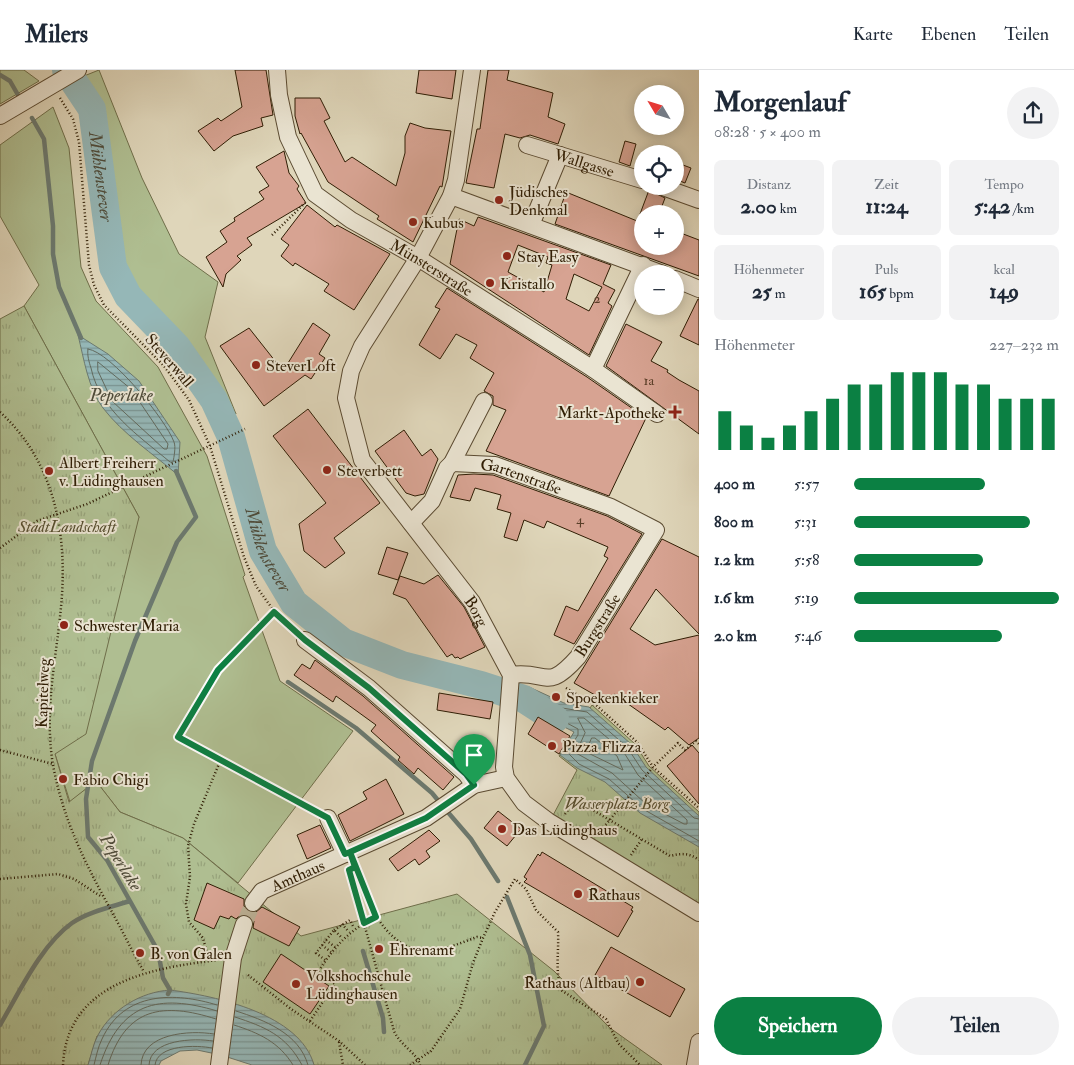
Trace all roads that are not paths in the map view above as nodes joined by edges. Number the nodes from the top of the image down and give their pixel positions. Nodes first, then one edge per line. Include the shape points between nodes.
1 (78, 70) edge
2 (277, 70) edge
3 (472, 70) edge
4 (0, 116) edge
5 (528, 145) dead end
6 (560, 155) junction
7 (634, 178) edge
8 (684, 195) edge
9 (451, 196) junction
10 (699, 200) edge
11 (531, 225) junction
12 (418, 258) junction
13 (639, 265) edge
14 (634, 283) edge
15 (684, 283) edge
16 (699, 289) edge
17 (593, 369) junction
18 (484, 401) dead end
19 (657, 414) dead end
20 (452, 463) junction
21 (411, 523) junction
22 (656, 530) joint
23 (305, 640) road end
24 (511, 677) junction
25 (506, 778) junction
26 (474, 785) junction
27 (328, 818) road end
28 (350, 858) junction
29 (253, 902) tunnel mouth
30 (699, 913) edge
31 (244, 924) tunnel mouth
32 (699, 1042) edge
33 (219, 1065) edge
34 (695, 1065) edge

1 - 4 street
2 - 12 street, Münsterstraße via 288,137 315,194 350,220
3 - 9 street, Borg
5 - 6 street, Wallgasse
6 - 7 street, Wallgasse
6 - 11 street
8 - 10 street
9 - 11 street
9 - 12 street, Borg
11 - 13 street
12 - 17 street, Münsterstraße
12 - 21 street, Borg via 362,346 351,371 346,398 362,460
14 - 17 street
15 - 16 street
17 - 19 street, Münsterstraße
18 - 20 street
20 - 21 street via 432,501
20 - 22 street, Gartenstraße via 495,465 611,507
21 - 24 street, Borg via 472,602
22 - 24 street, Burgstraße via 578,657 565,672 555,678 520,674
23 - 26 street via 369,688 466,774
24 - 25 street via 504,767
25 - 26 street, Amthaus
25 - 30 street via 524,803 548,821
26 - 28 street, Amthaus via 426,818
27 - 28 street
28 - 29 street, Amthaus via 262,891
31 - 33 street via 233,958
32 - 34 street

